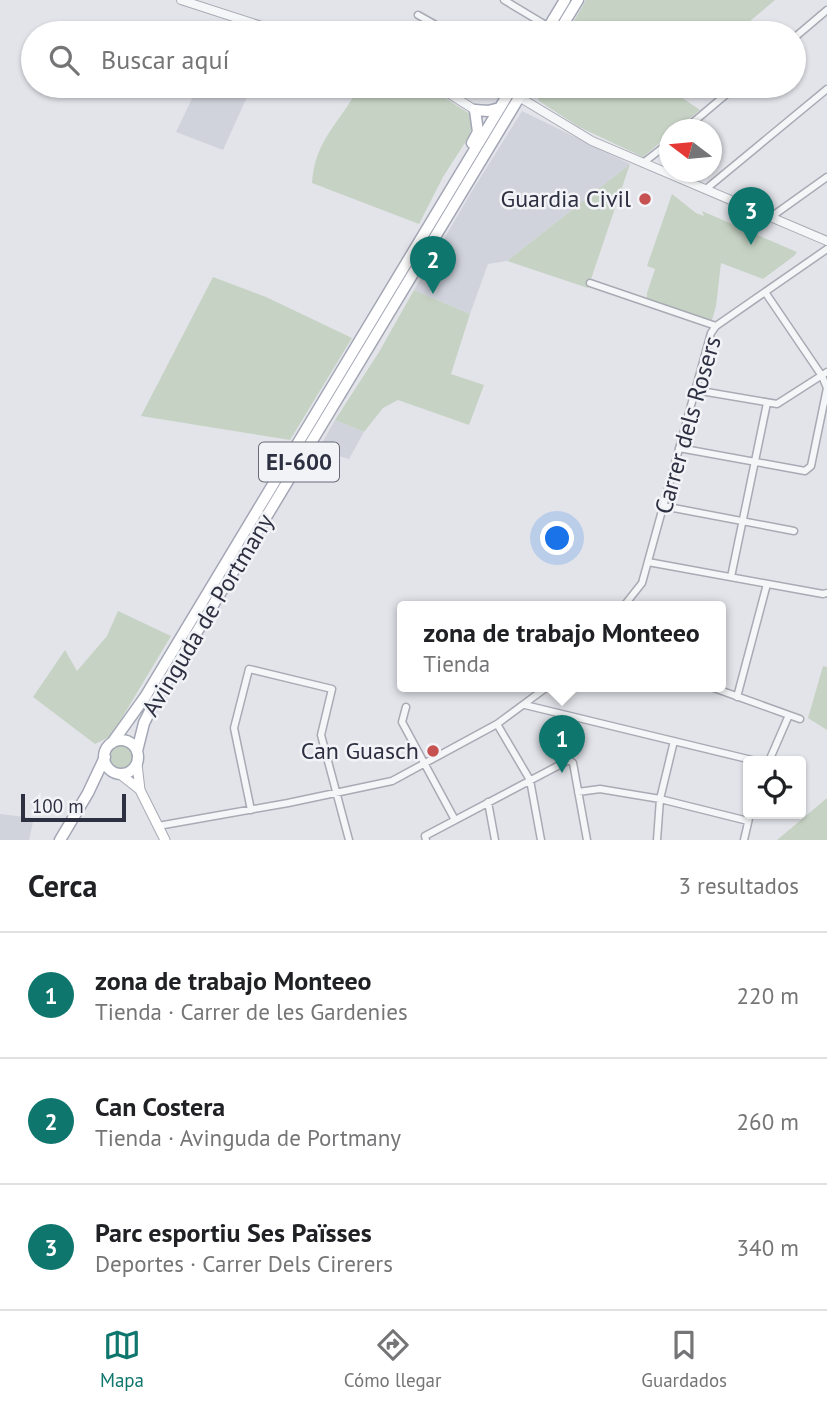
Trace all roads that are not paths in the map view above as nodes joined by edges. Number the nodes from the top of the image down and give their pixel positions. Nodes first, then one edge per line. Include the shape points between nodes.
1 (181, 0) edge
2 (504, 0) edge
3 (565, 0) edge
4 (578, 0) edge
5 (827, 10) edge
6 (418, 15) dead end
7 (246, 21) edge
8 (429, 21) edge
9 (536, 21) edge
10 (556, 21) edge
11 (560, 21) edge
12 (806, 28) edge
13 (827, 89) edge
14 (456, 98) edge
15 (506, 98) edge
16 (518, 98) edge
17 (521, 98) edge
18 (722, 98) edge
19 (500, 108) junction
20 (475, 110) junction
21 (697, 119) edge
22 (659, 151) edge
23 (643, 163) junction
24 (827, 177) edge
25 (706, 189) junction
26 (771, 217) junction
27 (426, 231) junction
28 (827, 241) edge
29 (827, 249) edge
30 (590, 284) dead end
31 (765, 292) junction
32 (716, 326) junction
33 (824, 374) edge
34 (695, 390) junction
35 (767, 403) junction
36 (818, 430) junction
37 (827, 435) edge
38 (679, 448) junction
39 (755, 462) junction
40 (663, 506) junction
41 (743, 521) junction
42 (794, 531) dead end
43 (648, 562) junction
44 (731, 577) junction
45 (767, 584) junction
46 (827, 584) edge
47 (825, 593) edge
48 (628, 601) edge
49 (541, 692) edge
50 (725, 692) edge
51 (737, 696) junction
52 (525, 705) junction
53 (406, 707) dead end
54 (789, 715) junction
55 (800, 719) dead end
56 (497, 724) junction
57 (674, 741) junction
58 (112, 743) junction
59 (137, 751) junction
60 (771, 756) edge
61 (105, 757) junction
62 (743, 758) edge
63 (425, 762) junction
64 (137, 764) junction
65 (119, 774) junction
66 (530, 780) junction
67 (140, 790) junction
68 (578, 792) junction
69 (89, 793) junction
70 (335, 794) junction
71 (660, 799) junction
72 (488, 802) junction
73 (251, 810) junction
74 (743, 817) edge
75 (749, 819) edge
76 (455, 820) junction
77 (158, 826) junction
78 (60, 840) edge
79 (165, 840) edge
80 (349, 840) edge
81 (426, 840) edge
82 (495, 840) edge
83 (541, 840) edge
84 (587, 840) edge
85 (657, 840) edge
86 (744, 840) edge

1 - 7 street
2 - 9 street
3 - 10 main road
4 - 11 main road
5 - 12 street
6 - 8 street
13 - 25 street
14 - 20 street
15 - 19 main road, Avinguda de Portmany / EI-600
16 - 59 main road, Avinguda de Portmany / EI-600 via 154,703
17 - 23 street via 592,141
18 - 21 street
19 - 20 main road
19 - 27 main road, Avinguda de Portmany / EI-600
20 - 27 main road via 478,132 434,206
22 - 23 street
23 - 25 street
24 - 26 street
25 - 26 street
26 - 28 street
27 - 58 main road, Avinguda de Portmany / EI-600 via 151,687
29 - 31 street, Carrer dels Rosers
30 - 32 street
31 - 32 street, Carrer dels Rosers
31 - 33 street
32 - 34 street, Carrer dels Rosers
33 - 35 street via 777,404
33 - 36 street via 827,388
34 - 35 street
34 - 38 street, Carrer dels Rosers
35 - 39 street
36 - 37 street
36 - 39 street via 811,466 805,471
38 - 39 street
38 - 40 street, Carrer dels Rosers
39 - 41 street
40 - 41 street
40 - 43 street, Carrer dels Rosers
41 - 42 street
41 - 44 street
43 - 44 street
43 - 48 street, Carrer dels Rosers via 642,583
44 - 45 street
45 - 47 street
45 - 51 street
46 - 47 street
49 - 52 street
50 - 51 street
51 - 54 street
52 - 56 street
52 - 57 street
53 - 63 street via 402,722
54 - 55 street
54 - 60 street
56 - 63 street
56 - 66 street
57 - 62 street
57 - 71 street
58 - 59 main road via 127,741
58 - 61 main road, EI-600
59 - 64 main road, EI-600
61 - 65 main road via 107,767
61 - 69 main road, EI-600
63 - 70 street via 392,782
63 - 76 street
64 - 65 main road, EI-600 via 130,772
64 - 67 main road
65 - 67 main road
65 - 69 main road, EI-600
66 - 68 street via 569,760
66 - 72 street
66 - 83 street
67 - 77 main road
68 - 71 street via 600,789
68 - 84 street
69 - 78 main road, EI-600
70 - 73 street
70 - 73 street via 321,735 332,689 249,669 234,728
70 - 80 street
71 - 74 street
71 - 85 street
72 - 76 street
72 - 82 street
73 - 77 street
75 - 86 street
76 - 81 street via 425,836
77 - 79 main road

